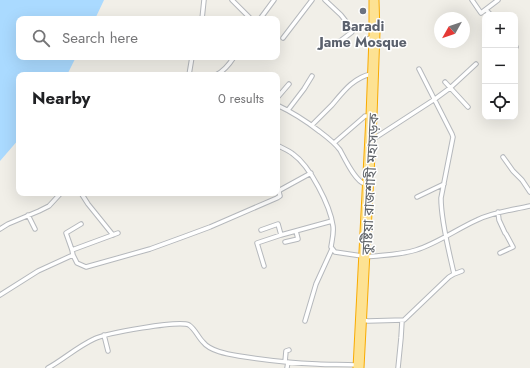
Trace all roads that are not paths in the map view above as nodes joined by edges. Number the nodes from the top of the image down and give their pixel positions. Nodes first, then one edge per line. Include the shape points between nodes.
1 (204, 0) edge
2 (232, 0) edge
3 (274, 0) edge
4 (312, 0) edge
5 (325, 0) edge
6 (372, 0) edge
7 (376, 0) edge
8 (472, 0) edge
9 (498, 0) edge
10 (486, 10) joint
11 (202, 16) edge
12 (248, 16) edge
13 (262, 16) edge
14 (374, 34) junction
15 (283, 38) dead end
16 (339, 42) dead end
17 (359, 43) dead end
18 (192, 60) edge
19 (232, 60) edge
20 (476, 64) dead end
21 (419, 70) dead end
22 (222, 71) edge
23 (190, 72) edge
24 (371, 74) junction
25 (312, 76) dead end
26 (444, 82) dead end
27 (289, 84) dead end
28 (450, 88) junction
29 (280, 94) edge
30 (435, 99) junction
31 (280, 106) edge
32 (468, 108) dead end
33 (288, 110) junction
34 (369, 116) junction
35 (312, 125) junction
36 (371, 127) junction
37 (372, 138) junction
38 (334, 143) junction
39 (280, 147) edge
40 (503, 157) dead end
41 (310, 173) junction
42 (365, 184) junction
43 (444, 184) junction
44 (280, 190) edge
45 (530, 192) edge
46 (58, 196) edge
47 (83, 196) edge
48 (280, 196) edge
49 (417, 197) dead end
50 (530, 206) edge
51 (498, 212) junction
52 (28, 215) junction
53 (332, 221) junction
54 (81, 224) dead end
55 (0, 229) edge
56 (35, 229) dead end
57 (261, 230) dead end
58 (296, 231) junction
59 (118, 233) dead end
60 (113, 235) junction
61 (281, 235) junction
62 (446, 236) junction
63 (285, 242) dead end
64 (332, 249) junction
65 (73, 253) junction
66 (500, 253) dead end
67 (365, 256) junction
68 (264, 266) dead end
69 (364, 267) junction
70 (462, 271) dead end
71 (454, 274) junction
72 (0, 295) edge
73 (363, 320) junction
74 (402, 320) junction
75 (305, 321) dead end
76 (104, 335) junction
77 (289, 350) dead end
78 (108, 351) dead end
79 (287, 362) junction
80 (358, 367) edge
81 (48, 368) edge
82 (288, 368) edge
83 (398, 368) edge

1 - 11 street
2 - 12 street
3 - 13 street
4 - 15 street
5 - 16 street via 352,29 352,32
6 - 14 highway, কুষ্টিয়া রাজশাহী মহাসড়ক
7 - 14 highway, কুষ্টিয়া রাজশাহী মহাসড়ক
8 - 10 street via 481,13
9 - 10 street
14 - 17 street
14 - 24 highway, কুষ্টিয়া রাজশাহী মহাসড়ক
14 - 36 highway, কুষ্টিয়া রাজশাহী মহাসড়ক
18 - 23 street
19 - 22 street
20 - 28 street
21 - 30 street
24 - 34 highway, কুষ্টিয়া রাজশাহী মহাসড়ক
24 - 35 street via 353,82
25 - 33 street
26 - 28 street
27 - 29 street
28 - 30 street
28 - 32 street
30 - 37 street
30 - 43 street via 452,134
31 - 33 street
33 - 35 street
34 - 36 highway, কুষ্টিয়া রাজশাহী মহাসড়ক
34 - 38 street via 364,117
35 - 38 street
36 - 37 highway, কুষ্টিয়া রাজশাহী মহাসড়ক
36 - 42 highway, কুষ্টিয়া রাজশাহী মহাসড়ক
37 - 67 highway, কুষ্টিয়া রাজশাহী মহাসড়ক
38 - 42 street via 360,181
39 - 41 street via 293,154
40 - 45 street
41 - 44 street
41 - 53 street
42 - 67 highway, কুষ্টিয়া রাজশাহী মহাসড়ক
43 - 49 street
43 - 62 street via 441,206
46 - 52 street via 49,206
47 - 60 street
48 - 65 street via 210,227 150,249 86,267 77,262
50 - 51 street
51 - 62 street
51 - 66 street via 499,220 513,247
52 - 55 street
52 - 56 street
53 - 58 street
53 - 64 street
54 - 65 street via 66,233
57 - 61 street via 278,224
58 - 61 street
58 - 63 street via 298,240
59 - 60 street
60 - 65 street
61 - 68 street via 257,243
62 - 67 street via 409,252
62 - 71 street
64 - 67 street via 335,252
64 - 75 street via 316,284
65 - 72 street
67 - 69 highway, কুষ্টিয়া রাজশাহী মহাসড়ক
69 - 73 highway, কুষ্টিয়া রাজশাহী মহাসড়ক
69 - 80 highway, কুষ্টিয়া রাজশাহী মহাসড়ক
70 - 71 street
71 - 74 street
73 - 74 street
73 - 80 highway, কুষ্টিয়া রাজশাহী মহাসড়ক
74 - 83 street
76 - 78 street
76 - 79 street via 185,324 191,327 206,346 218,351
76 - 81 street via 86,343
77 - 79 street via 286,351
79 - 80 street
79 - 82 street

